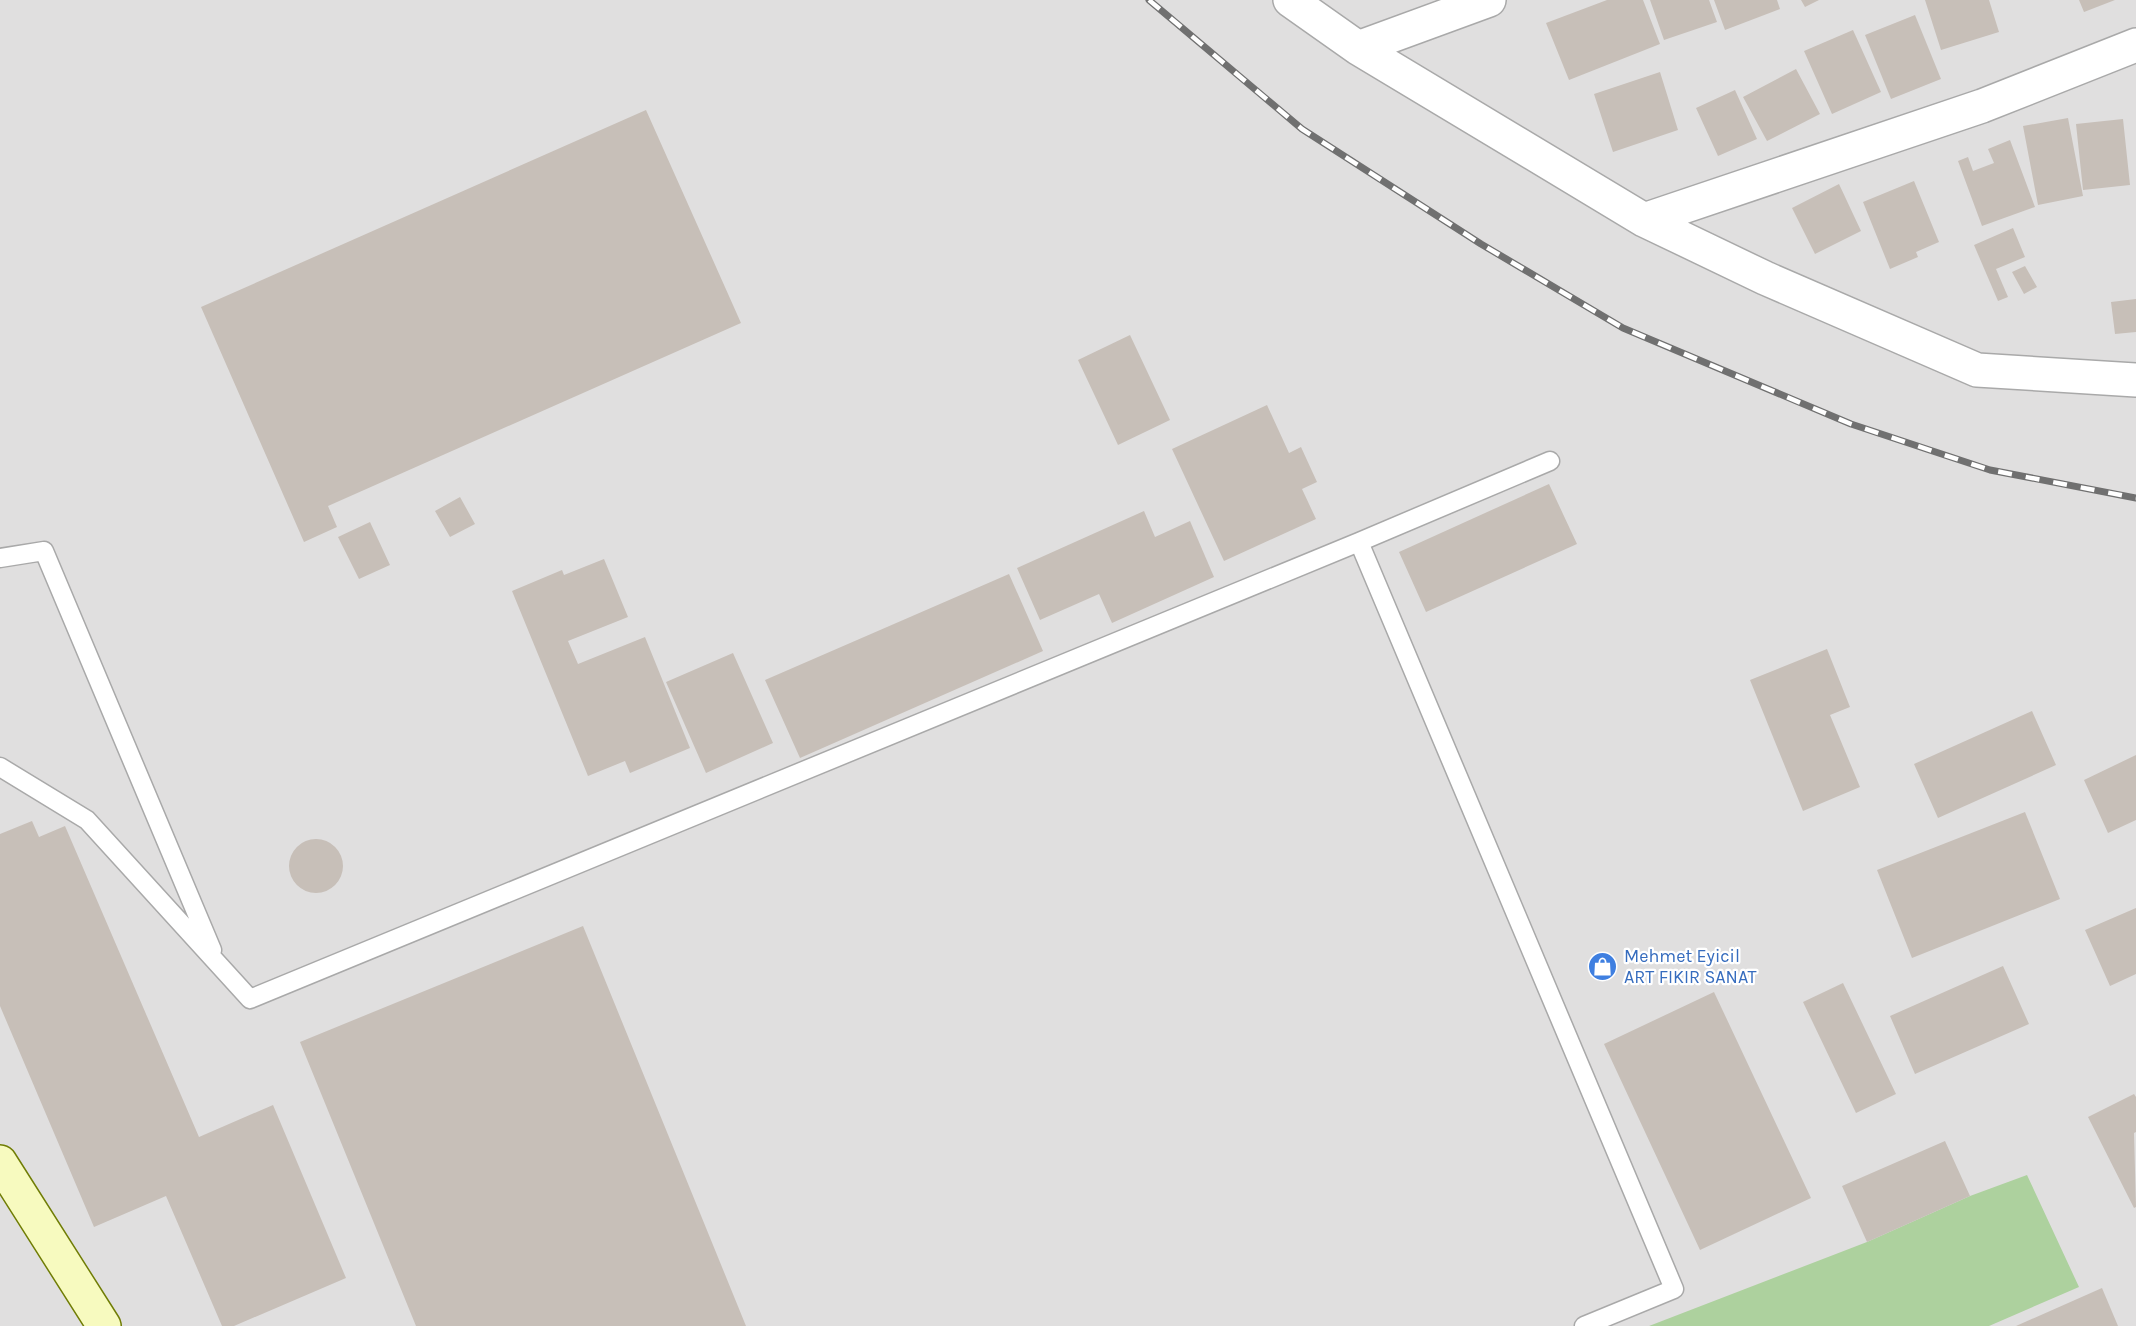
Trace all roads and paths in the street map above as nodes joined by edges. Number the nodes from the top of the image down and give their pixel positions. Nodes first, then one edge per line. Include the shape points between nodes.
1 (1290, 0) edge
2 (1489, 0) edge
3 (2136, 45) edge
4 (1358, 48) junction
5 (1644, 220) junction
6 (2136, 380) edge
7 (1550, 461) dead end
8 (1359, 542) junction
9 (0, 558) edge
10 (0, 767) edge
11 (217, 963) junction
12 (0, 1162) edge
13 (104, 1326) edge
14 (1584, 1326) edge

1 - 4 street
2 - 4 street
3 - 5 street via 1977,108
4 - 5 street
5 - 6 street via 1977,370
7 - 8 lane
8 - 11 lane via 250,999
8 - 14 lane via 1674,1289
9 - 11 lane via 44,551
10 - 11 lane via 87,820
12 - 13 main road

